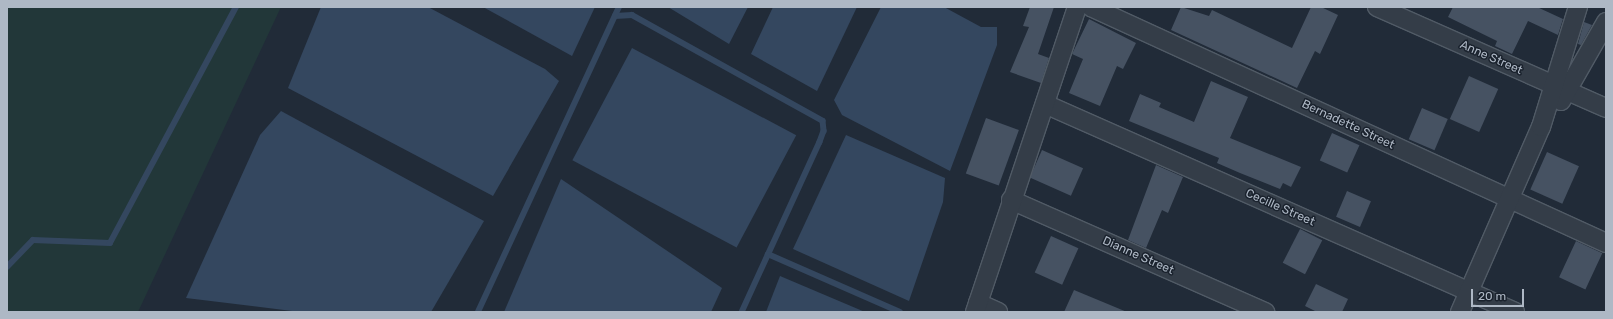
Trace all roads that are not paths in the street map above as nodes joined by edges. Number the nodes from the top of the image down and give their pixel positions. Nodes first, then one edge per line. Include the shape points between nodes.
1 (1077, 7) edge
2 (1090, 7) edge
3 (1377, 7) edge
4 (1578, 7) edge
5 (1606, 22) edge
6 (1561, 88) junction
7 (1045, 104) junction
8 (1606, 108) edge
9 (1508, 199) junction
10 (1011, 200) junction
11 (1606, 243) edge
12 (1469, 291) junction
13 (977, 307) edge
14 (998, 312) edge
15 (1266, 312) edge
16 (1460, 312) edge
17 (1515, 312) edge

1 - 7 street
2 - 9 street, Bernadette Street
3 - 6 street, Anne Street
4 - 6 street
5 - 6 street
6 - 8 street, Anne Street
6 - 9 street
7 - 10 street
7 - 12 street, Cecille Street
9 - 11 street, Bernadette Street
9 - 12 street
10 - 13 street
10 - 15 street, Dianne Street
12 - 16 street
12 - 17 street, Cecille Street
13 - 14 street

